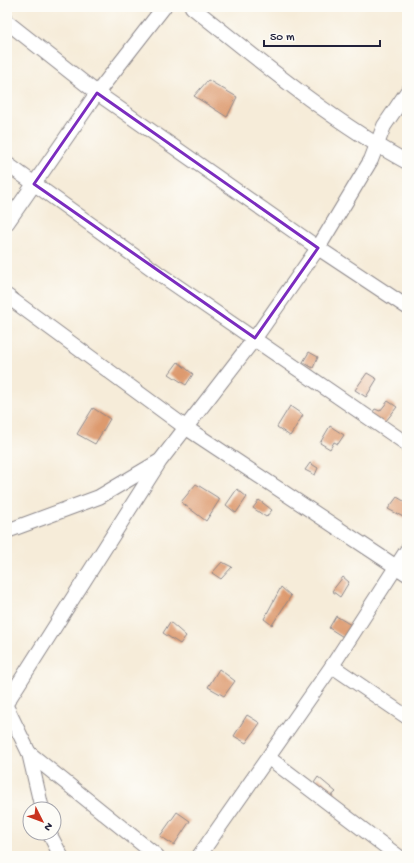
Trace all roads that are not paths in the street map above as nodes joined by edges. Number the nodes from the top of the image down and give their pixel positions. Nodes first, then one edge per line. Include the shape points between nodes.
1 (164, 7) edge
2 (192, 7) edge
3 (7, 22) edge
4 (407, 92) edge
5 (97, 93) junction
6 (376, 145) junction
7 (407, 162) edge
8 (7, 164) edge
9 (34, 184) junction
10 (7, 223) edge
11 (318, 248) junction
12 (7, 296) edge
13 (407, 307) edge
14 (254, 338) junction
15 (185, 427) junction
16 (407, 444) edge
17 (160, 461) junction
18 (7, 531) edge
19 (407, 550) edge
20 (402, 570) edge
21 (332, 666) junction
22 (7, 702) edge
23 (7, 708) edge
24 (407, 717) edge
25 (28, 753) junction
26 (269, 758) junction
27 (40, 801) edge
28 (53, 841) edge
29 (61, 856) edge
30 (157, 856) edge
31 (199, 856) edge
32 (398, 856) edge

1 - 5 street
2 - 6 street via 301,92
3 - 5 street
4 - 6 street via 384,126
5 - 9 street
5 - 11 street
6 - 7 street
6 - 11 street via 371,160
8 - 9 street
9 - 10 street
9 - 14 street
11 - 13 street
11 - 14 street
12 - 15 street
14 - 15 street
14 - 16 street
15 - 17 street
15 - 20 street
17 - 18 street via 99,497
17 - 22 street
19 - 20 street
20 - 21 street
21 - 24 street
21 - 26 street
23 - 25 street
25 - 27 street
25 - 30 street
26 - 31 street
26 - 32 street
28 - 29 street

